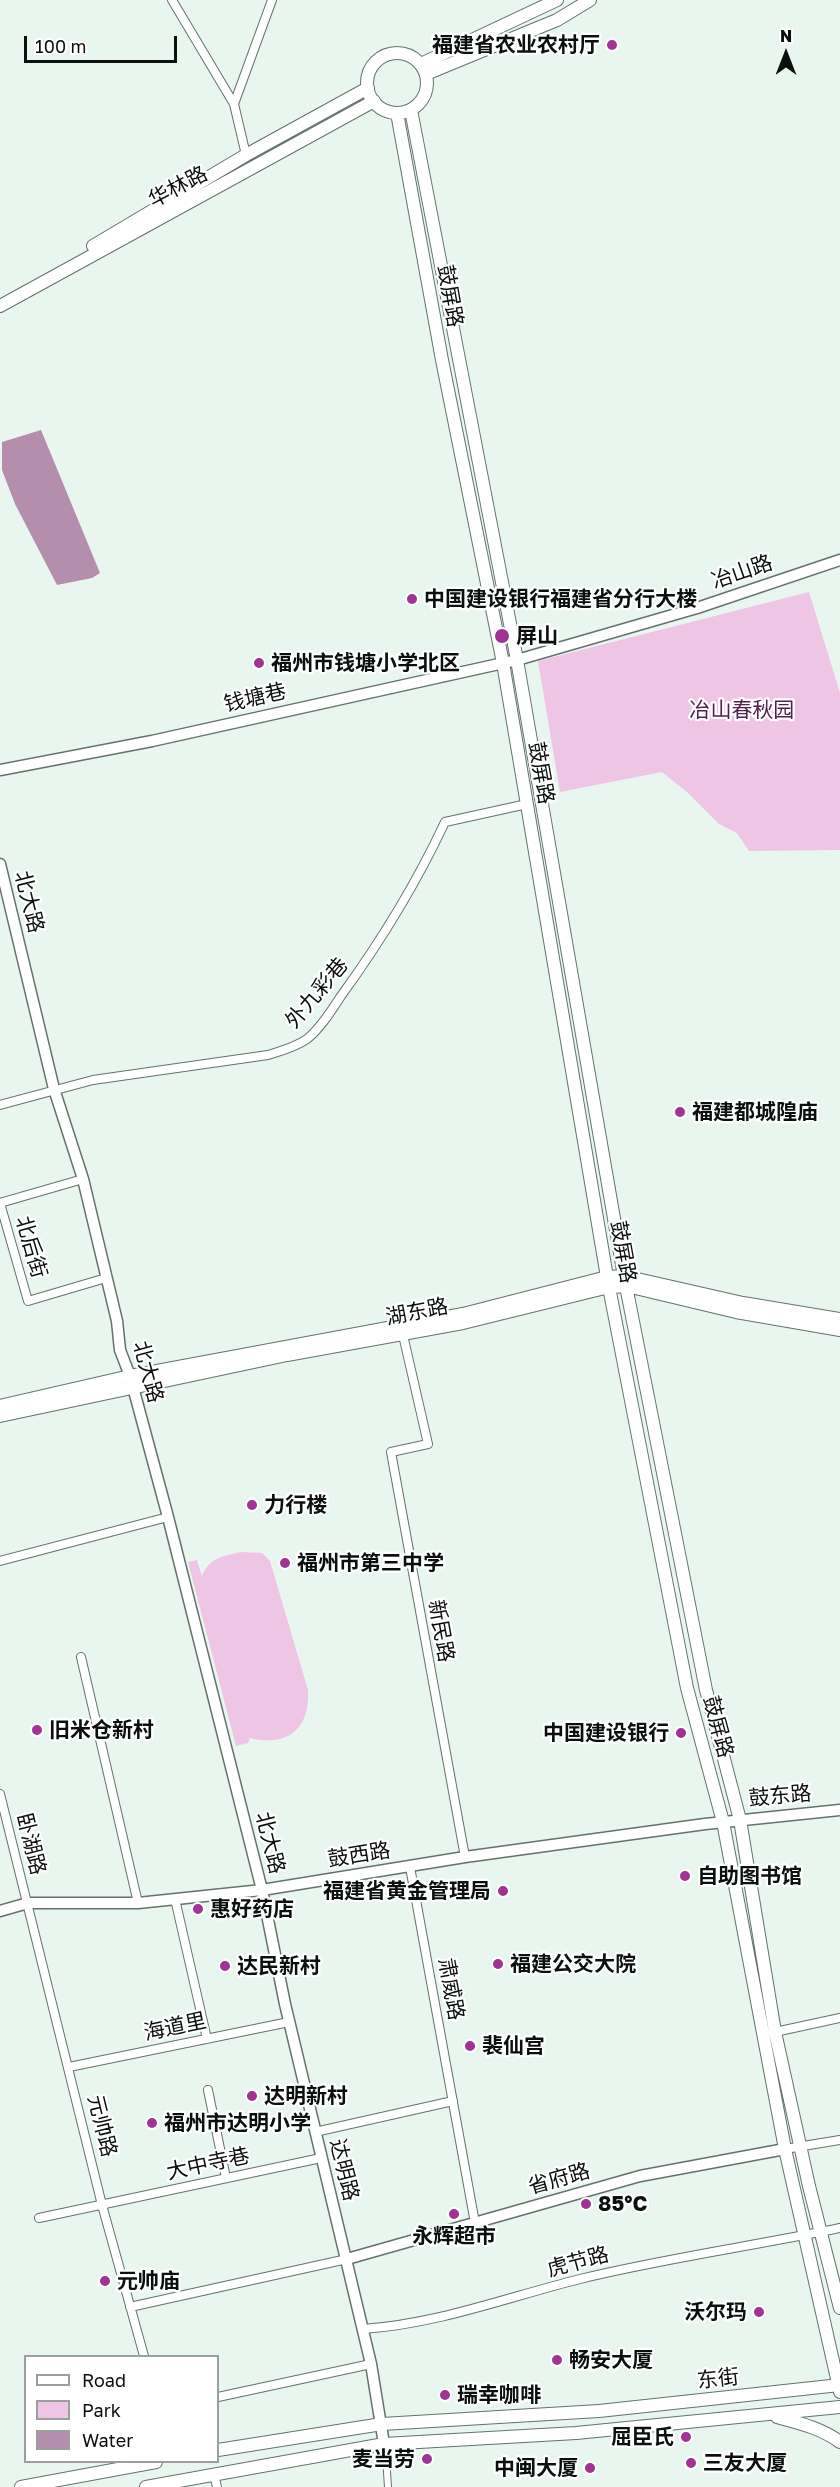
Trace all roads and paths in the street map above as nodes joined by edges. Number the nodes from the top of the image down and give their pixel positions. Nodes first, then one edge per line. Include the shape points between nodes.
1 (172, 0) edge
2 (272, 0) edge
3 (557, 0) edge
4 (590, 0) edge
5 (424, 69) junction
6 (368, 88) junction
7 (374, 101) junction
8 (234, 104) junction
9 (411, 110) junction
10 (397, 113) junction
11 (246, 155) junction
12 (0, 297) edge
13 (0, 306) edge
14 (840, 560) edge
15 (517, 660) junction
16 (503, 663) junction
17 (0, 770) edge
18 (526, 804) junction
19 (0, 864) edge
20 (54, 1089) junction
21 (0, 1105) edge
22 (82, 1179) junction
23 (0, 1203) edge
24 (106, 1278) junction
25 (625, 1281) junction
26 (608, 1282) junction
27 (840, 1319) edge
28 (840, 1330) edge
29 (403, 1335) junction
30 (130, 1381) junction
31 (0, 1406) edge
32 (0, 1416) edge
33 (168, 1517) junction
34 (0, 1561) edge
35 (81, 1657) dead end
36 (0, 1794) edge
37 (840, 1810) edge
38 (740, 1820) junction
39 (723, 1822) junction
40 (465, 1857) junction
41 (410, 1867) junction
42 (262, 1890) junction
43 (175, 1899) junction
44 (28, 1903) junction
45 (138, 1903) junction
46 (0, 1911) edge
47 (840, 2018) edge
48 (290, 2022) junction
49 (775, 2032) junction
50 (207, 2039) junction
51 (69, 2067) junction
52 (208, 2090) dead end
53 (453, 2101) junction
54 (315, 2132) junction
55 (840, 2140) edge
56 (800, 2145) junction
57 (784, 2149) junction
58 (321, 2158) junction
59 (226, 2178) junction
60 (102, 2205) junction
61 (39, 2218) dead end
62 (475, 2223) junction
63 (840, 2228) edge
64 (820, 2232) junction
65 (804, 2235) junction
66 (346, 2259) junction
67 (130, 2307) junction
68 (840, 2308) edge
69 (363, 2329) junction
70 (144, 2355) edge
71 (371, 2364) junction
72 (839, 2387) edge
73 (219, 2397) edge
74 (840, 2407) edge
75 (767, 2415) junction
76 (382, 2424) junction
77 (840, 2442) edge
78 (219, 2450) edge
79 (385, 2451) junction
80 (151, 2463) edge
81 (208, 2479) edge
82 (21, 2487) edge
83 (146, 2487) edge
84 (217, 2487) edge
85 (388, 2487) edge

1 - 8 street
2 - 8 street
3 - 5 main road
4 - 5 main road via 556,20
5 - 6 main road via 405,54 387,54 372,65
5 - 9 main road via 428,85 425,95
6 - 7 main road
6 - 11 main road, 华林路
7 - 10 main road
7 - 13 main road, 华林路
8 - 11 street
9 - 10 main road
9 - 15 main road, 鼓屏路
10 - 16 main road, 鼓屏路
11 - 12 main road, 华林路
14 - 15 street, 冶山路 via 697,608
15 - 16 street, 钱塘巷
15 - 25 main road, 鼓屏路
16 - 17 street, 钱塘巷 via 152,741
16 - 18 main road, 鼓屏路
18 - 20 street, 外九彩巷 via 445,822 420,875 387,929 308,1039 268,1055
18 - 26 main road, 鼓屏路
19 - 20 street, 北大路
20 - 21 street, 外九彩巷
20 - 22 street, 北大路
22 - 23 street
22 - 24 street, 北大路
23 - 24 street, 北后街 via 28,1301
24 - 30 street, 北大路
25 - 26 main road, 湖东路
25 - 27 main road, 湖东路
25 - 28 main road, 湖东路 via 736,1312
25 - 38 main road, 鼓屏路 via 706,1690
26 - 29 main road, 湖东路 via 464,1323
26 - 30 main road, 湖东路
26 - 39 main road, 鼓屏路 via 687,1688
29 - 30 main road, 湖东路
29 - 40 street, 新民路 via 428,1444 391,1452
30 - 31 main road, 湖东路
30 - 32 main road, 湖东路
30 - 33 street, 北大路
33 - 34 street
33 - 42 street, 北大路
35 - 45 street
36 - 44 street, 卧湖路
37 - 38 street, 鼓东路
38 - 39 street, 鼓东路
38 - 49 main road, 鼓屏路
39 - 40 street, 鼓西路
39 - 57 main road, 鼓屏路
40 - 41 street, 鼓西路
41 - 42 street, 鼓西路
41 - 53 street, 肃威路
42 - 43 street, 鼓西路
42 - 48 street, 达明路
43 - 45 street, 鼓西路
43 - 50 street
44 - 45 street, 鼓西路
44 - 46 street, 鼓西路
44 - 51 street, 元帅路
47 - 49 street
48 - 50 street, 海道里
48 - 54 street, 达明路
49 - 56 main road, 鼓屏路
50 - 51 street, 海道里
51 - 60 street, 元帅路
52 - 59 street
53 - 54 street
53 - 62 street, 肃威路
54 - 58 street, 达明路
55 - 56 street
56 - 57 street
56 - 64 main road, 鼓屏路
57 - 62 street, 省府路 via 640,2176
57 - 65 main road, 鼓屏路
58 - 59 street, 大中寺巷
58 - 66 street, 达明路
59 - 60 street, 大中寺巷
60 - 61 street, 大中寺巷
60 - 67 street, 元帅路
62 - 66 street, 省府路
63 - 64 street, 虎节路
64 - 65 street, 虎节路
64 - 68 main road, 鼓屏路
65 - 69 street, 虎节路 via 626,2268 436,2318
65 - 72 main road, 鼓屏路
66 - 67 street
66 - 69 street, 达明路
67 - 70 street, 元帅路
69 - 71 street, 达明路
71 - 73 street
71 - 76 street, 达明路
72 - 76 main road, 东街 via 599,2411
74 - 75 main road
75 - 77 main road via 815,2428
75 - 79 main road
76 - 78 main road, 东街
76 - 79 street, 达明路
79 - 81 main road
79 - 85 street
80 - 82 main road
81 - 83 main road
81 - 84 street

